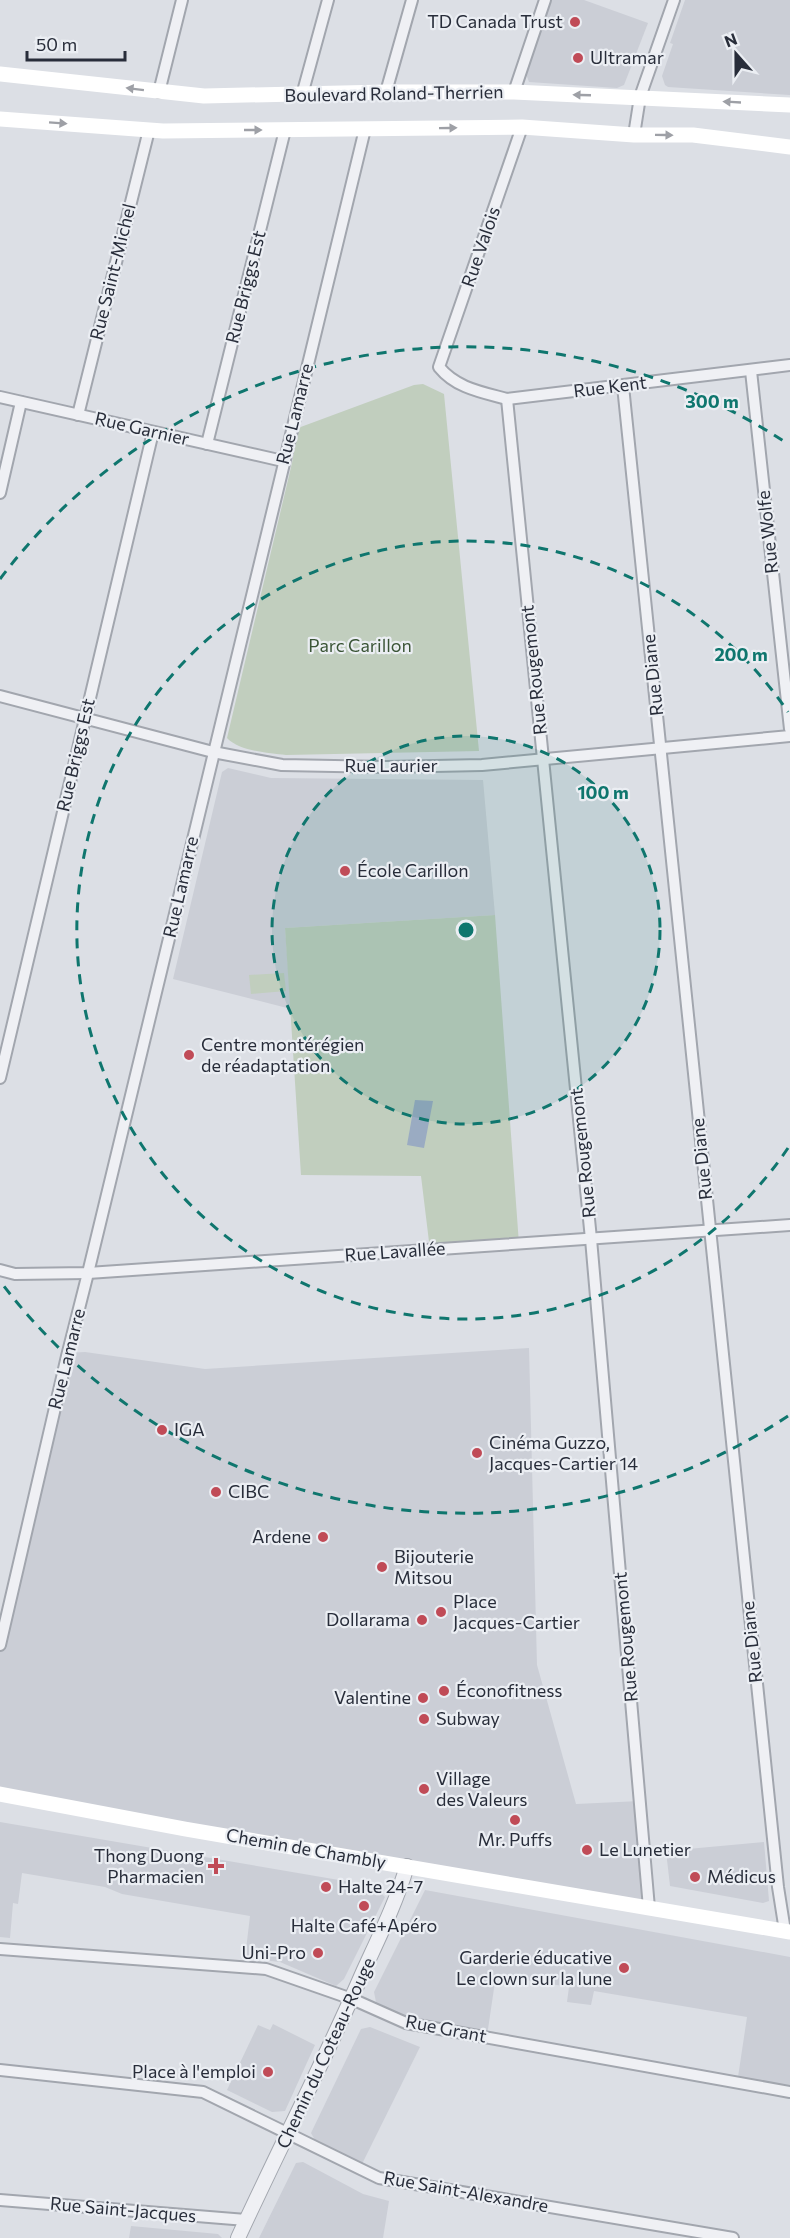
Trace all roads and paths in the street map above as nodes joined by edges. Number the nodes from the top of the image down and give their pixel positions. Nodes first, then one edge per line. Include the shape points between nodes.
1 (182, 0) edge
2 (328, 0) edge
3 (412, 0) edge
4 (545, 0) edge
5 (674, 0) edge
6 (0, 74) edge
7 (159, 92) junction
8 (386, 92) junction
9 (514, 92) junction
10 (302, 95) junction
11 (640, 97) junction
12 (790, 105) edge
13 (0, 119) edge
14 (522, 127) junction
15 (365, 129) junction
16 (149, 130) junction
17 (285, 130) junction
18 (634, 135) junction
19 (790, 147) edge
20 (790, 365) edge
21 (439, 367) joint
22 (751, 371) junction
23 (623, 386) junction
24 (0, 397) edge
25 (507, 399) junction
26 (21, 402) junction
27 (78, 415) junction
28 (153, 432) junction
29 (207, 444) junction
30 (283, 461) junction
31 (0, 493) edge
32 (0, 696) edge
33 (85, 718) junction
34 (790, 729) edge
35 (790, 736) edge
36 (661, 748) junction
37 (213, 752) junction
38 (542, 759) junction
39 (0, 1078) edge
40 (790, 1225) edge
41 (709, 1230) junction
42 (591, 1239) junction
43 (0, 1270) edge
44 (88, 1273) junction
45 (0, 1645) edge
46 (0, 1794) edge
47 (406, 1866) junction
48 (649, 1908) junction
49 (787, 1932) edge
50 (0, 1949) edge
51 (352, 1999) junction
52 (0, 2070) edge
53 (790, 2092) edge
54 (290, 2133) junction
55 (0, 2200) edge
56 (246, 2220) junction
57 (238, 2238) edge
58 (734, 2238) edge

1 - 7 street
2 - 10 street
3 - 8 street
4 - 9 street
5 - 11 street
7 -> 6 main road, Boulevard Roland-Therrien
7 - 10 main road, Boulevard Roland-Therrien via 204,96
8 - 9 main road, Boulevard Roland-Therrien
8 - 10 main road, Boulevard Roland-Therrien
11 -> 9 main road, Boulevard Roland-Therrien
12 -> 11 main road, Boulevard Roland-Therrien
11 - 18 street
13 -> 16 main road, Boulevard Roland-Therrien
15 -> 14 main road, Boulevard Roland-Therrien
14 - 18 main road, Boulevard Roland-Therrien
14 - 21 street, Rue Valois
15 - 17 main road, Boulevard Roland-Therrien
15 - 30 street, Rue Lamarre
16 -> 17 main road, Boulevard Roland-Therrien
16 - 27 street, Rue Saint-Michel
17 - 29 street, Rue Briggs Est
18 -> 19 main road, Boulevard Roland-Therrien via 693,135
20 - 22 street, Rue Kent
21 - 25 street, Rue Kent via 461,385
22 - 23 street, Rue Kent
22 - 34 street, Rue Wolfe
23 - 25 street, Rue Kent
23 - 36 street, Rue Diane
24 - 26 street, Rue Garnier
25 - 38 street, Rue Rougemont
26 - 27 street, Rue Garnier
26 - 31 street
27 - 28 street, Rue Garnier
28 - 29 street, Rue Garnier
28 - 33 street, Rue Briggs Est
29 - 30 street, Rue Garnier
30 - 37 street, Rue Lamarre
32 - 33 street, Rue Laurier
33 - 37 street, Rue Laurier
33 - 39 street, Rue Briggs Est
35 - 36 street, Rue Laurier
36 - 38 street, Rue Laurier
36 - 41 street, Rue Diane
37 - 38 street, Rue Laurier via 282,765 375,767 482,765
37 - 44 street, Rue Lamarre
38 - 42 street, Rue Rougemont
40 - 41 street, Rue Lavallée
41 - 42 street, Rue Lavallée
41 - 49 street, Rue Diane via 776,1863
42 - 44 street, Rue Lavallée
42 - 48 street, Rue Rougemont
43 - 44 street, Rue Lavallée via 15,1274
44 - 45 street, Rue Lamarre
46 - 47 main road, Chemin de Chambly
47 - 48 main road, Chemin de Chambly
47 - 51 street, Chemin du Coteau-Rouge via 399,1894
48 - 49 main road, Chemin de Chambly
50 - 51 street, Rue Grant via 266,1969
51 - 53 street, Rue Grant via 406,2024
51 - 54 street, Chemin du Coteau-Rouge
52 - 54 street, Rue Saint-Alexandre via 202,2092
54 - 56 street, Chemin du Coteau-Rouge
54 - 58 street, Rue Saint-Alexandre via 379,2178
55 - 56 street, Rue Saint-Jacques
56 - 57 street, Chemin du Coteau-Rouge

